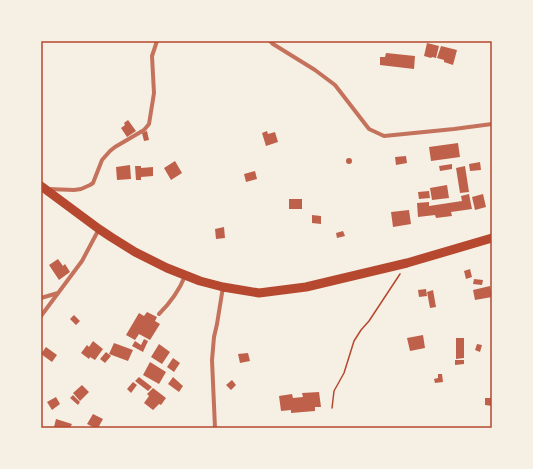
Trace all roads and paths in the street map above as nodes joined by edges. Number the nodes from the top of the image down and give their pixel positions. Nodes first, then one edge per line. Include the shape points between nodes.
1 (157, 41) edge
2 (270, 41) edge
3 (492, 124) edge
4 (43, 187) edge
5 (99, 229) junction
6 (492, 238) edge
7 (407, 263) junction
8 (185, 275) junction
9 (223, 287) junction
10 (58, 293) junction
11 (41, 298) edge
12 (159, 314) dead end
13 (41, 316) edge
14 (332, 408) dead end
15 (214, 428) edge

1 - 4 street via 152,56 154,93 148,124 144,130 110,151 102,160 94,183 90,186 74,190
2 - 3 street via 335,86 369,128 384,136
4 - 5 highway
5 - 8 highway via 135,252
5 - 10 street via 82,261
6 - 7 highway
7 - 9 highway via 306,287 259,293
7 - 14 path via 354,341 344,373 334,391
8 - 9 highway
8 - 12 street via 176,295
9 - 15 street via 212,360
10 - 11 street
10 - 13 street

